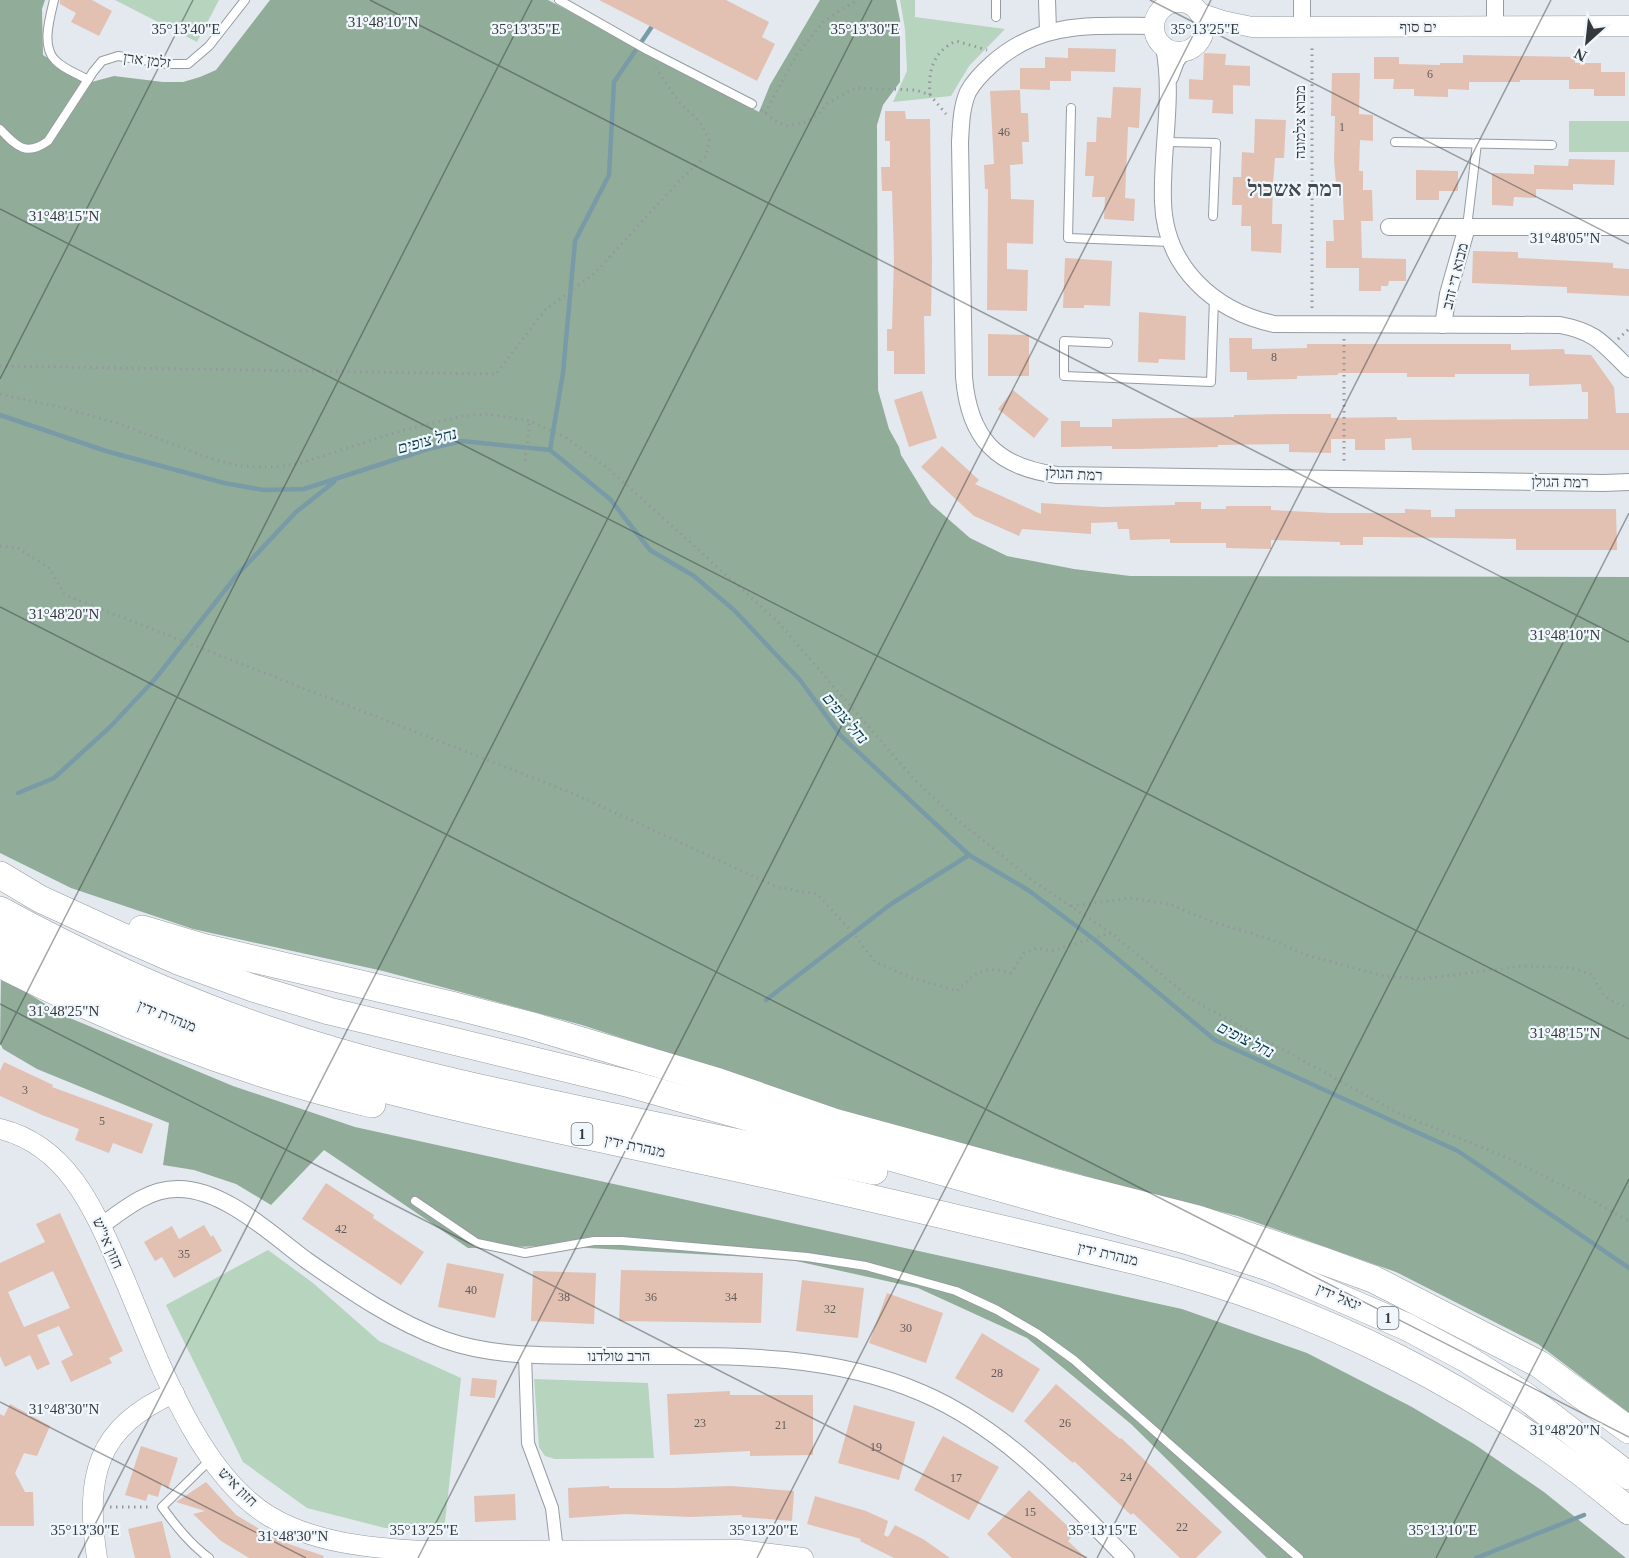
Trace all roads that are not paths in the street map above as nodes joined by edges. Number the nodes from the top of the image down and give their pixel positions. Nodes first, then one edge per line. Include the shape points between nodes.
1 (54, 0) edge
2 (245, 0) edge
3 (559, 0) edge
4 (996, 0) edge
5 (1047, 0) edge
6 (1302, 0) edge
7 (1495, 0) edge
8 (1169, 2) edge
9 (1194, 6) edge
10 (996, 16) dead end
11 (1154, 26) junction
12 (1629, 26) edge
13 (1252, 27) junction
14 (1307, 27) junction
15 (1495, 27) junction
16 (1585, 27) junction
17 (1048, 31) junction
18 (1629, 37) edge
19 (1182, 46) junction
20 (88, 80) junction
21 (752, 104) road end
22 (1071, 108) dead end
23 (0, 129) edge
24 (1166, 142) junction
25 (1395, 142) dead end
26 (1477, 143) junction
27 (1552, 145) dead end
28 (1213, 216) dead end
29 (1389, 227) dead end
30 (1467, 227) junction
31 (1629, 227) edge
32 (1172, 242) junction
33 (1214, 299) junction
34 (1443, 325) junction
35 (1108, 343) dead end
36 (1629, 369) edge
37 (1629, 482) edge
38 (0, 868) edge
39 (0, 875) edge
40 (0, 910) edge
41 (0, 936) edge
42 (0, 964) edge
43 (0, 1129) edge
44 (415, 1201) dead end
45 (1116, 1222) junction
46 (101, 1226) junction
47 (1183, 1272) junction
48 (525, 1355) junction
49 (174, 1393) junction
50 (1629, 1430) edge
51 (211, 1458) junction
52 (1629, 1476) edge
53 (1629, 1511) edge
54 (564, 1553) edge
55 (97, 1558) edge
56 (209, 1558) edge
57 (803, 1558) edge
58 (1126, 1558) edge
59 (1299, 1558) edge

1 - 20 lane via 48,48 54,60
2 - 20 lane, זלמן ארן via 210,46 188,64 118,56 102,61
3 - 21 lane
4 - 10 lane
5 - 17 street
6 - 14 street
7 - 15 street
8 - 9 street
8 - 11 street via 1158,13
9 - 13 street, ים סוף via 1223,21
9 - 19 street via 1202,18 1203,30
11 - 17 street, רמת הגולן via 1090,26
11 - 19 street via 1156,37
12 - 16 street, ים סוף
13 - 14 street, ים סוף
13 - 19 street, ים סוף
14 - 15 street, ים סוף
15 - 16 street, ים סוף
16 - 18 street, ים סוף
17 - 37 street, רמת הגולן via 1021,43 986,69 968,93 961,122 965,398 986,443 1009,462 1057,475
19 - 24 street via 1168,81
20 - 23 lane, זלמן ארן via 48,141 37,148 14,143
22 - 32 lane via 1068,238
24 - 28 lane via 1216,143
24 - 32 street via 1163,203
25 - 26 lane
26 - 27 lane
26 - 30 lane, מבוא די זהב
29 - 30 street, מבוא די זהב
30 - 31 street, מבוא די זהב
30 - 34 street, מבוא די זהב
32 - 33 street via 1196,284
33 - 34 street via 1244,316 1274,324
33 - 35 lane via 1211,382 1064,376 1064,341
34 - 36 street via 1560,325 1581,329 1595,336
38 - 50 highway via 157,935 529,1025 719,1082 834,1122 1198,1219 1318,1259 1373,1279 1539,1364
39 - 45 highway via 40,899 111,932 253,988 399,1029 630,1084
40 - 45 highway, מנהרת ידין / 1 via 182,998 334,1051 502,1093
41 - 47 highway, מנהרת ידין / 1 via 102,988 174,1019 327,1073 431,1101 836,1189
42 - 47 highway via 97,1012 216,1059 303,1087 808,1199
43 - 46 street, חזון אי"ש via 29,1139 57,1160 81,1190
44 - 59 lane via 477,1243 525,1253 594,1241 741,1251 866,1266 956,1291 997,1310 1074,1360
45 - 52 highway, יגאל ידין / 1 via 1271,1268 1407,1327 1525,1396
46 - 48 street, הרב טולדנו via 143,1197 161,1190 198,1191 236,1209 401,1320 465,1347
46 - 49 street, חזון אי"ש
47 - 53 highway, יגאל ידין / 1 via 1337,1329 1415,1368 1547,1447
48 - 54 street via 528,1443
48 - 58 street, הרב טולדנו via 760,1358 828,1365 894,1382 951,1407 1002,1441 1051,1483
49 - 51 street, חזון איש
49 - 55 street via 135,1414 103,1452 97,1468 94,1507
51 - 54 street, חזון איש via 253,1505 290,1527 320,1537 422,1551
51 - 56 lane via 162,1507
54 - 57 street, חזון איש via 740,1550

